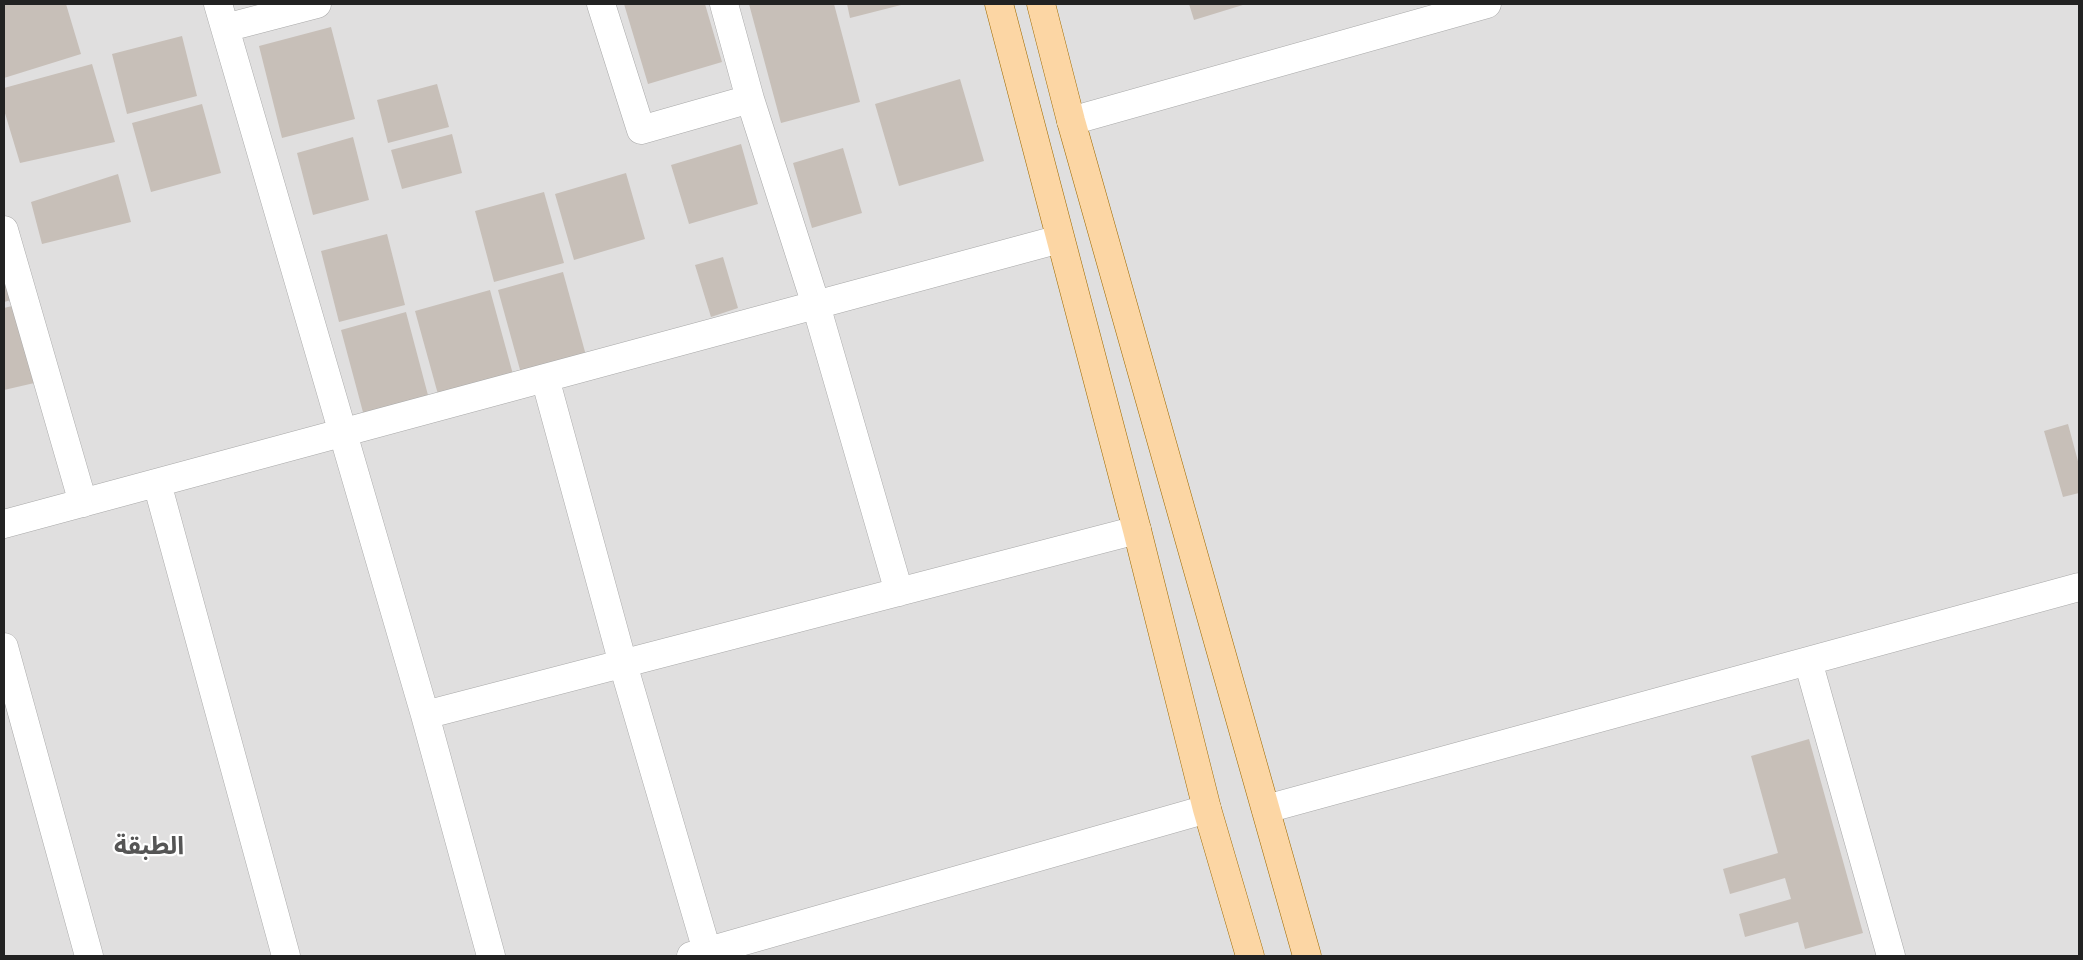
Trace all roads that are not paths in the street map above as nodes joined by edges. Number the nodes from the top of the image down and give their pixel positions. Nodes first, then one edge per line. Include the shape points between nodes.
1 (317, 4) edge
2 (601, 4) edge
3 (724, 4) edge
4 (999, 4) edge
5 (1041, 4) edge
6 (1487, 4) edge
7 (222, 16) edge
8 (750, 99) junction
9 (1071, 121) junction
10 (4, 230) edge
11 (1060, 239) junction
12 (816, 305) junction
13 (545, 378) junction
14 (343, 433) junction
15 (157, 483) junction
16 (83, 502) junction
17 (4, 524) edge
18 (1137, 530) junction
19 (2079, 588) edge
20 (899, 592) junction
21 (4, 647) edge
22 (1808, 661) junction
23 (622, 664) junction
24 (425, 715) junction
25 (1207, 809) junction
26 (1266, 809) junction
27 (698, 954) edge
28 (89, 956) edge
29 (286, 956) edge
30 (491, 956) edge
31 (1250, 956) edge
32 (1307, 956) edge
33 (1891, 956) edge

1 - 7 street
2 - 8 street via 641,130
3 - 8 street
4 - 11 main road
5 - 9 main road
6 - 9 street
7 - 14 street
8 - 12 street
9 - 26 main road
10 - 16 street
11 - 12 street
11 - 18 main road
12 - 13 street
12 - 20 street
13 - 14 street
13 - 23 street
14 - 15 street
14 - 24 street
15 - 16 street
15 - 29 street
16 - 17 street
18 - 20 street
18 - 25 main road
19 - 22 street
20 - 23 street
21 - 28 street
22 - 26 street
22 - 33 street
23 - 24 street
23 - 27 street
24 - 30 street
25 - 27 street
25 - 31 main road
26 - 32 main road

